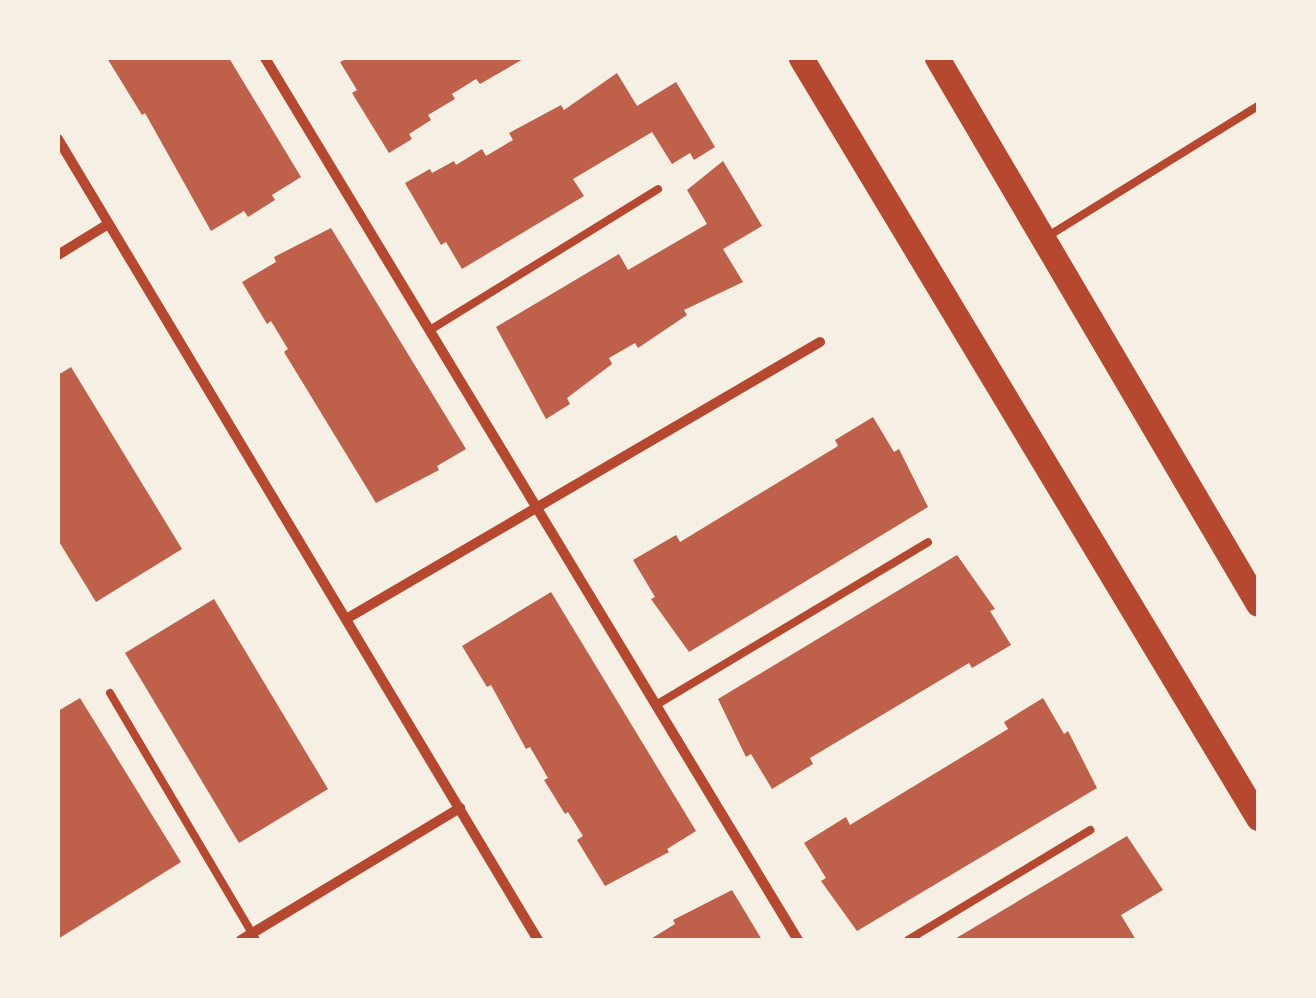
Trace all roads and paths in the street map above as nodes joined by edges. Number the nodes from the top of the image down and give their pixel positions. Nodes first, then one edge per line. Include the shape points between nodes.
1 (801, 58) edge
2 (937, 58) edge
3 (271, 60) edge
4 (1258, 106) edge
5 (58, 139) edge
6 (658, 189) dead end
7 (108, 224) junction
8 (1044, 239) junction
9 (58, 255) edge
10 (430, 330) junction
11 (820, 342) dead end
12 (536, 507) junction
13 (928, 542) dead end
14 (1258, 604) edge
15 (346, 618) junction
16 (110, 693) dead end
17 (656, 705) junction
18 (460, 808) junction
19 (1258, 818) edge
20 (1090, 830) dead end
21 (254, 937) edge
22 (241, 940) edge
23 (538, 940) edge
24 (798, 940) edge
25 (908, 940) edge

1 - 19 main road
2 - 8 main road
3 - 10 street
4 - 8 lane
5 - 7 street
6 - 10 lane
7 - 9 street
7 - 15 street
8 - 14 main road
10 - 12 street
11 - 12 street
12 - 15 street
12 - 17 street
13 - 17 lane
15 - 18 street
16 - 21 lane
17 - 24 street
18 - 21 street
18 - 23 street
20 - 25 lane
21 - 22 street

